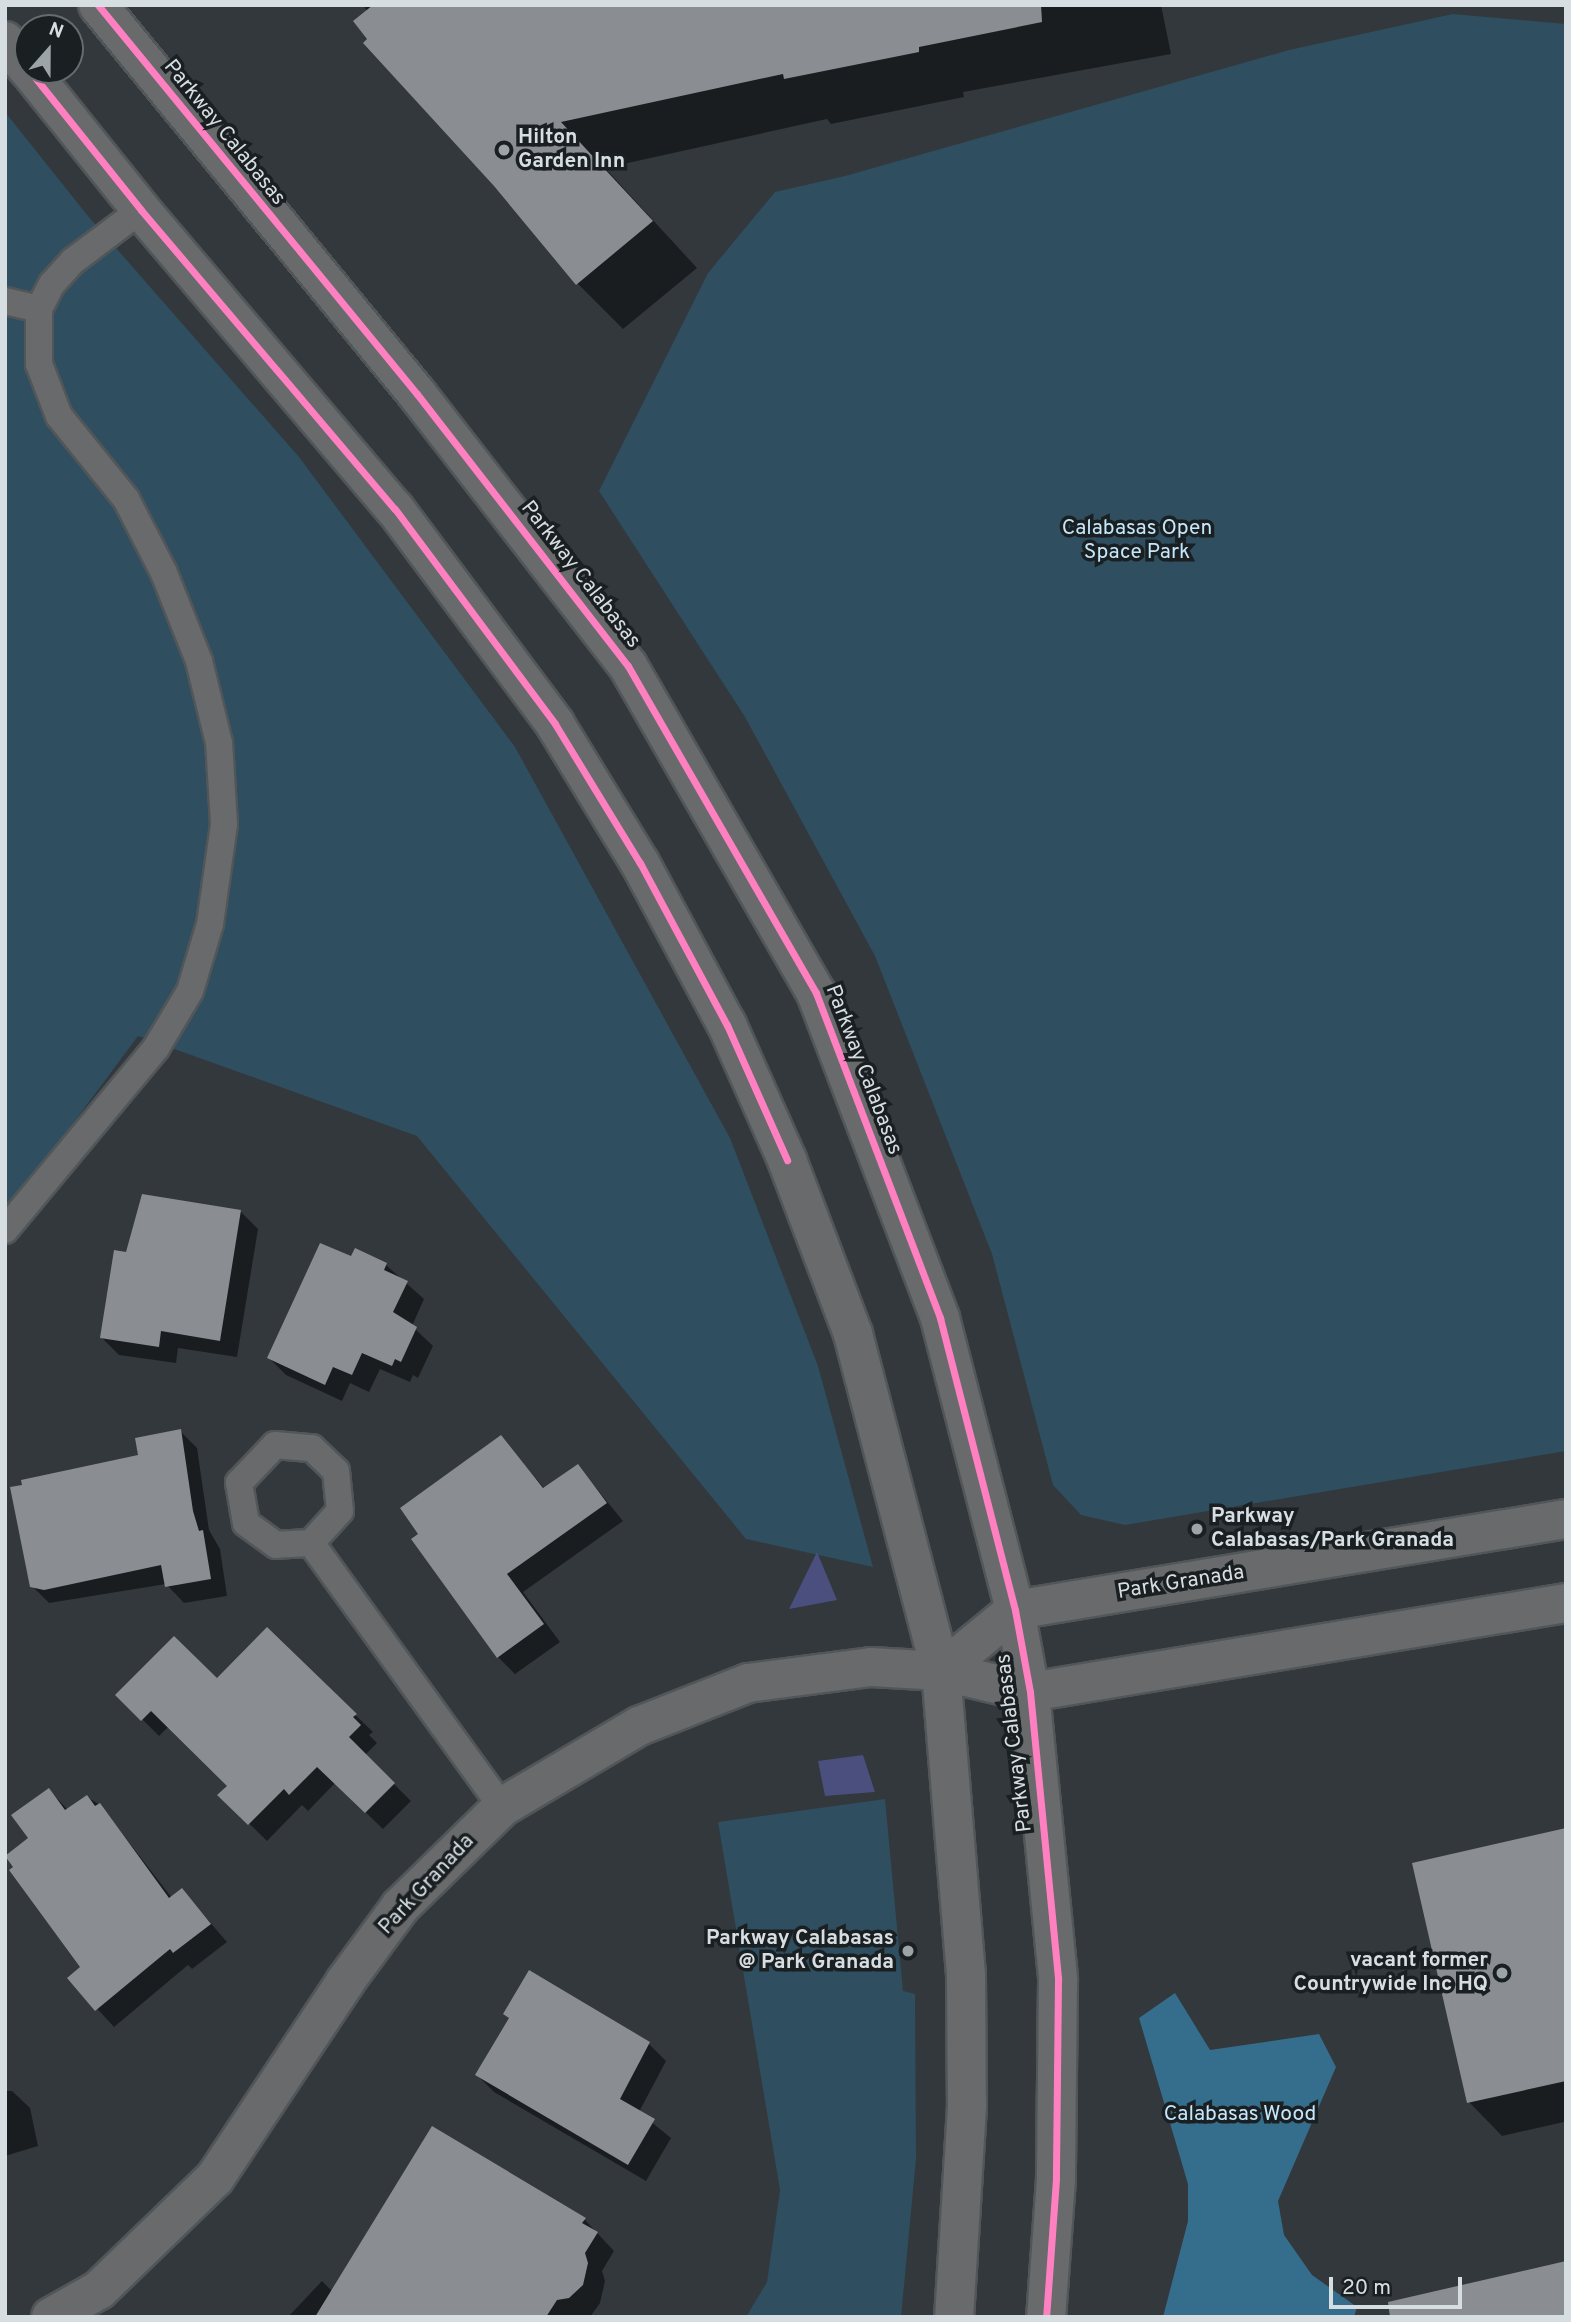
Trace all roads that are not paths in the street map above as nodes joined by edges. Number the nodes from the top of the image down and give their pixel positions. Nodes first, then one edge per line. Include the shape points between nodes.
1 (98, 5) edge
2 (39, 84) edge
3 (141, 210) junction
4 (5, 300) edge
5 (40, 309) junction
6 (5, 1230) edge
7 (1566, 1518) edge
8 (311, 1543) dead end
9 (1566, 1603) edge
10 (1015, 1610) junction
11 (941, 1671) junction
12 (1030, 1692) junction
13 (502, 1807) junction
14 (51, 2317) edge
15 (954, 2317) edge
16 (1046, 2317) edge

1 - 10 street, Parkway Calabasas via 417,394 628,666 816,993 940,1318
2 - 3 street
3 - 5 lane via 73,261 52,284
3 - 11 street via 395,509 555,724 640,863 727,1025 787,1160 853,1334
4 - 5 lane
5 - 6 lane via 39,364 59,416 126,499 164,573 199,661 219,743 223,824 210,924 190,991 156,1048
7 - 10 street, Park Granada
8 - 13 lane
9 - 12 street, Park Granada
10 - 11 street
10 - 12 street, Parkway Calabasas
11 - 12 street, Park Granada
11 - 13 street, Park Granada via 871,1667 748,1683 639,1726
11 - 15 street via 966,1974 967,2106
12 - 16 street, Parkway Calabasas via 1058,1980 1056,2179
13 - 14 street, Park Granada via 400,1908 345,1982 215,2178 99,2290

